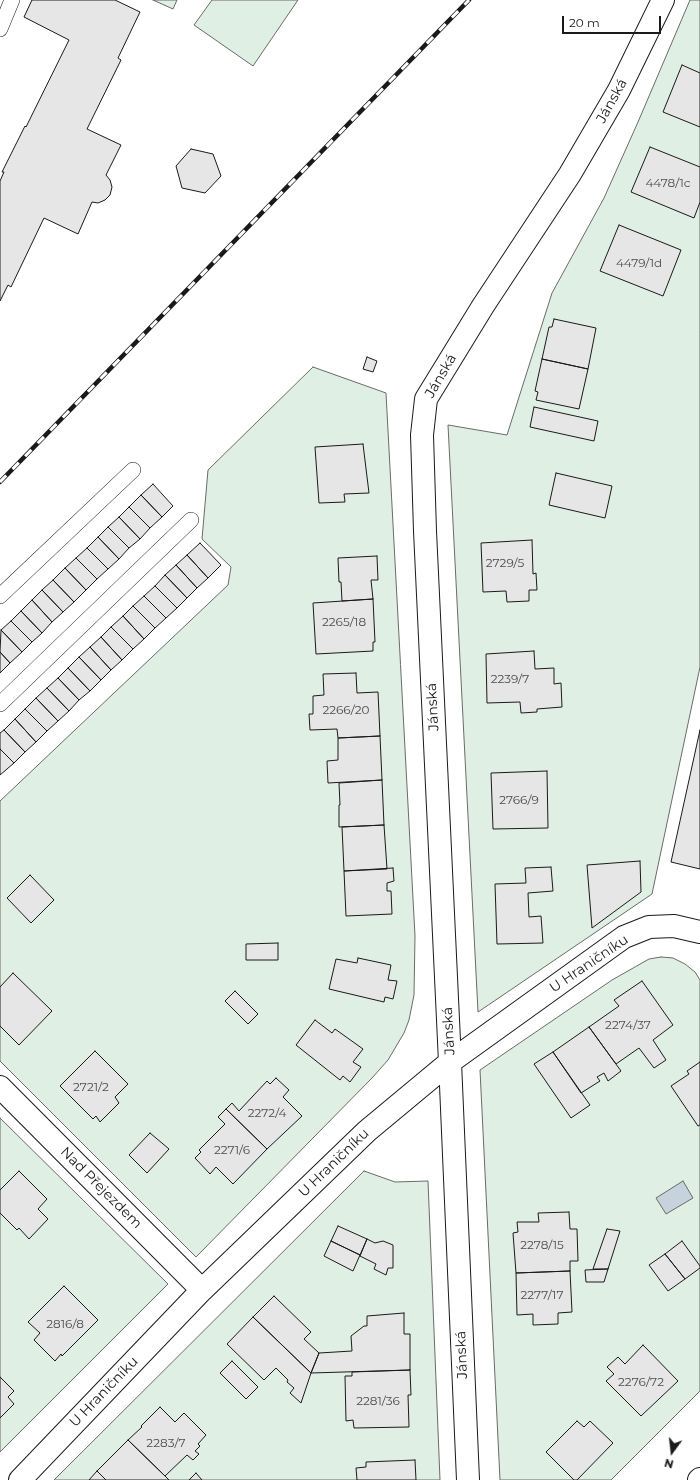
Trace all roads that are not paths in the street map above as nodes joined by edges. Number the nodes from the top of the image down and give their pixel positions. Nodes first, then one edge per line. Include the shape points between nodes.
1 (12, 0) edge
2 (663, 0) edge
3 (0, 29) edge
4 (133, 470) dead end
5 (191, 520) dead end
6 (0, 596) edge
7 (0, 704) edge
8 (700, 932) edge
9 (450, 1062) junction
10 (0, 1087) edge
11 (202, 1290) junction
12 (20, 1480) edge
13 (468, 1480) edge

1 - 3 lane
2 - 9 street, Jánská via 619,90 570,174 483,306 426,399 422,435 425,531
4 - 6 lane
5 - 7 lane
8 - 9 street, U Hraničníku via 674,926 649,928 624,937
9 - 11 street, U Hraničníku via 367,1131
9 - 13 street, Jánská
10 - 11 street, Nad Přejezdem
11 - 12 street, U Hraničníku

